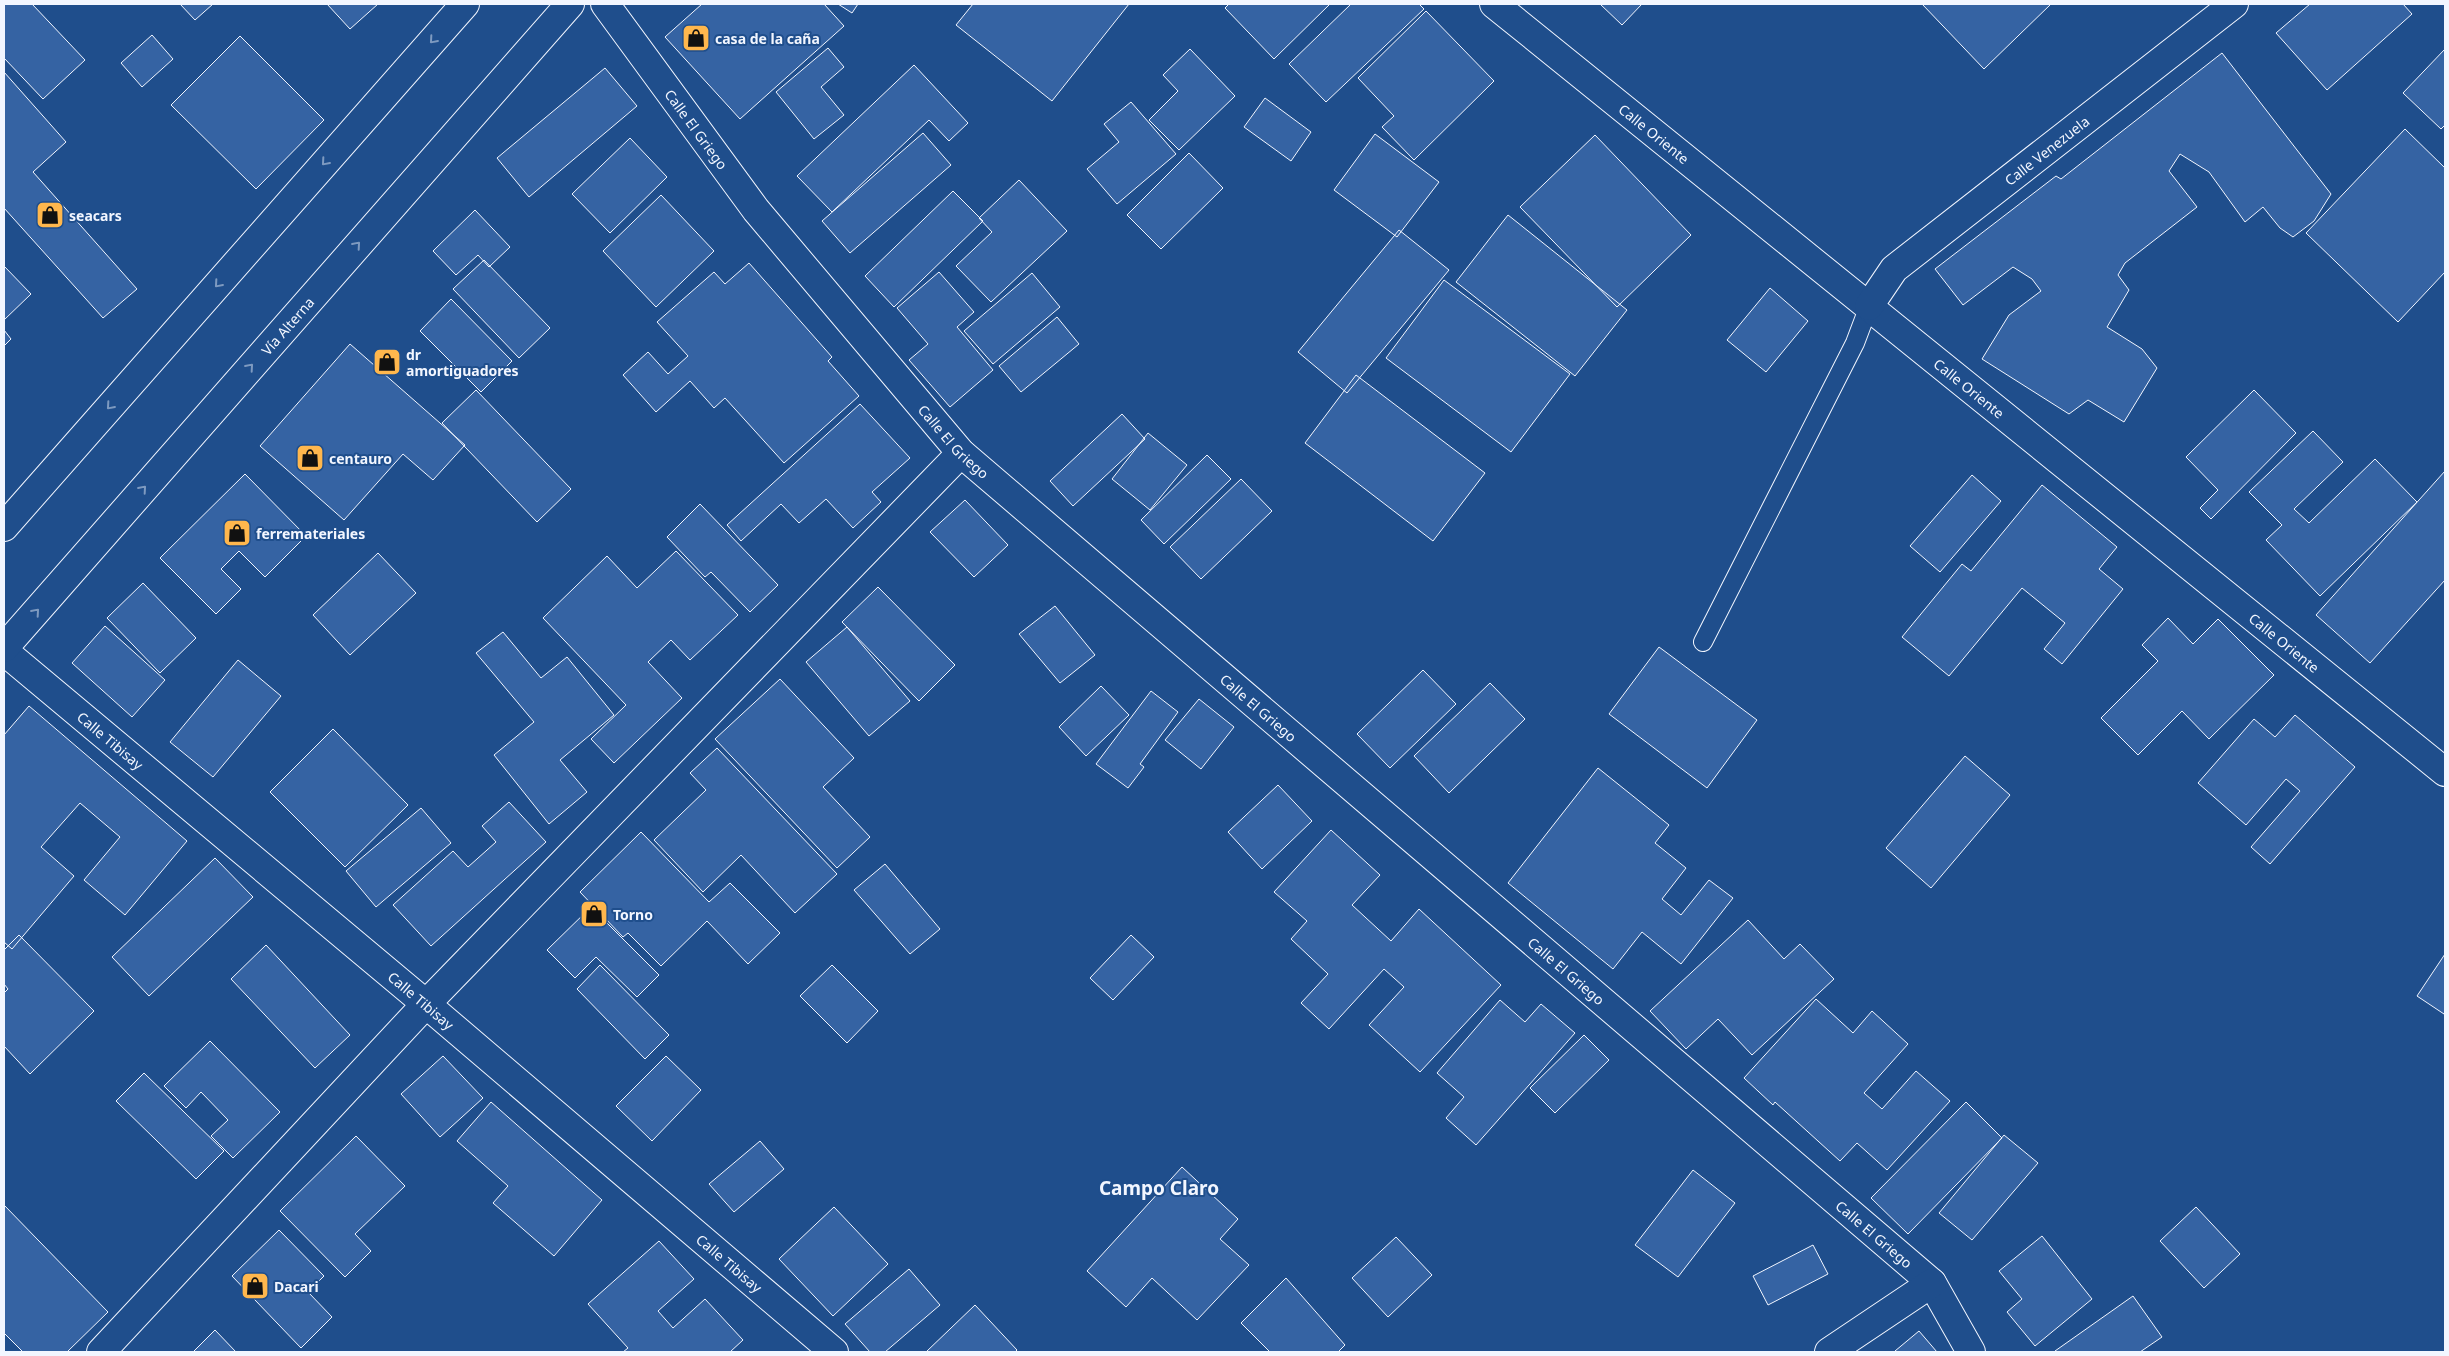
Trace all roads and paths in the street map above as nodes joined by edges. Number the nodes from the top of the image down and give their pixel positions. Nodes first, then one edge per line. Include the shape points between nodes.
1 (465, 4) edge
2 (570, 4) edge
3 (605, 4) edge
4 (1494, 4) edge
5 (2234, 4) edge
6 (1870, 306) junction
7 (961, 453) junction
8 (4, 527) edge
9 (1703, 642) dead end
10 (4, 650) edge
11 (2445, 772) edge
12 (426, 1004) junction
13 (1932, 1283) junction
14 (101, 1352) edge
15 (834, 1352) edge
16 (1829, 1352) edge
17 (1971, 1352) edge

1 -> 8 main road
10 -> 2 main road, Vía Alterna
3 - 7 main road, Calle El Griego via 756,210
4 - 6 main road, Calle Oriente
5 - 6 main road, Calle Venezuela via 1894,269
6 - 9 lane via 1855,343
6 - 11 main road, Calle Oriente
7 - 12 main road
7 - 13 main road, Calle El Griego
10 - 12 main road, Calle Tibisay
12 - 14 main road
12 - 15 main road, Calle Tibisay
13 - 16 main road
13 - 17 main road, Calle El Griego

